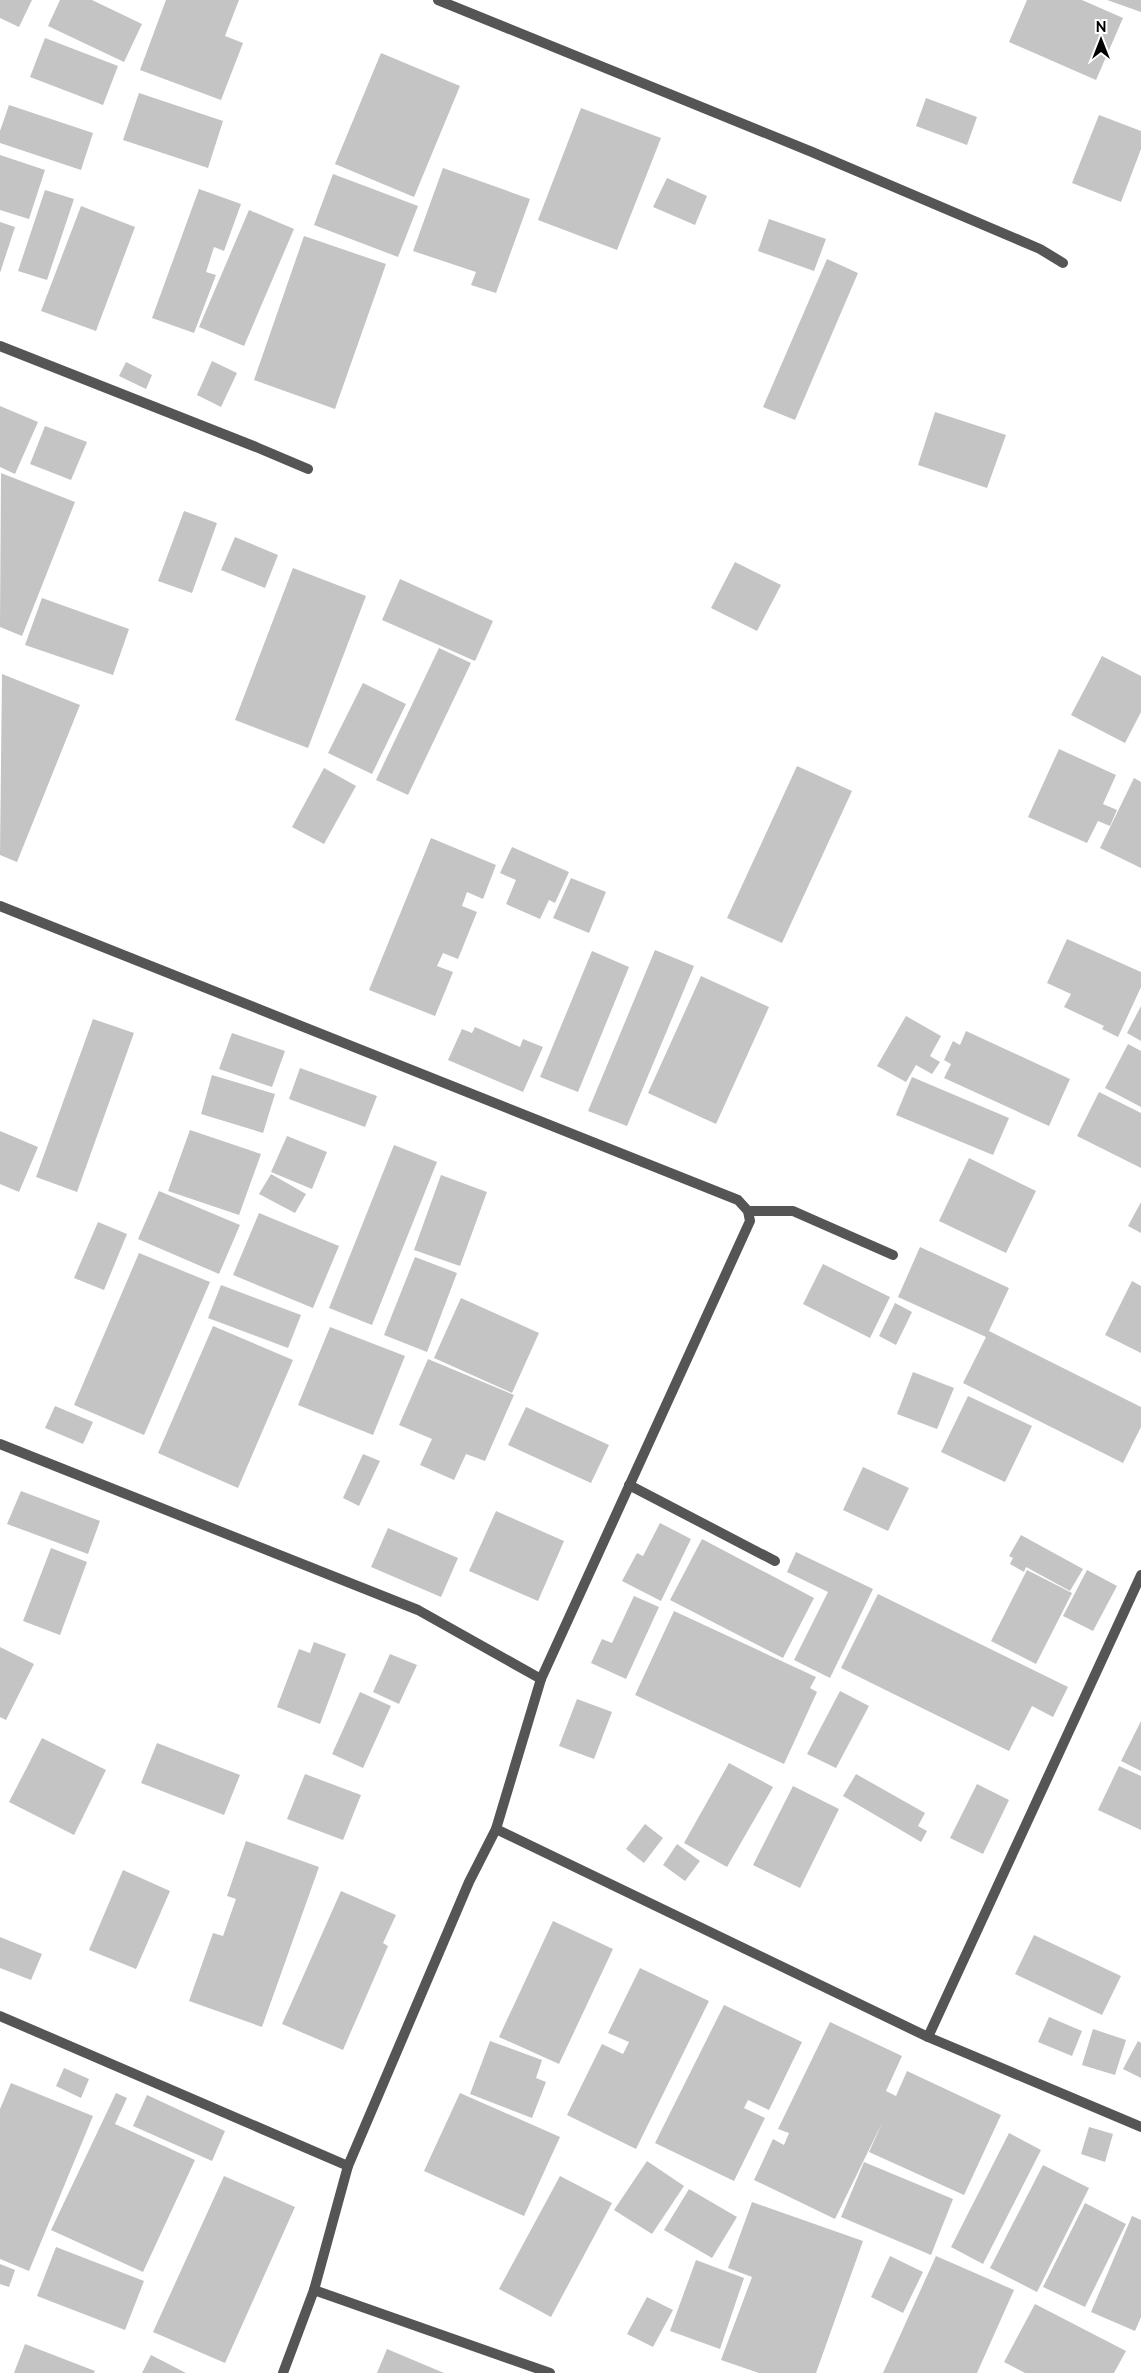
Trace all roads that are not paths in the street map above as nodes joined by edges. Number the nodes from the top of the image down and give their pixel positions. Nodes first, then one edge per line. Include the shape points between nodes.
1 (438, 0) edge
2 (1063, 263) dead end
3 (0, 346) edge
4 (308, 469) dead end
5 (0, 906) edge
6 (748, 1212) junction
7 (893, 1255) dead end
8 (0, 1444) edge
9 (629, 1485) junction
10 (775, 1561) dead end
11 (1141, 1575) edge
12 (541, 1679) junction
13 (496, 1829) junction
14 (0, 2016) edge
15 (928, 2037) junction
16 (1141, 2127) edge
17 (348, 2166) junction
18 (314, 2290) junction
19 (284, 2373) edge
20 (550, 2373) edge

1 - 2 street via 812,152 1040,249
3 - 4 street
5 - 6 street via 738,1200
6 - 7 street via 794,1212
6 - 9 street via 750,1221
8 - 12 street via 418,1610
9 - 10 street
9 - 12 street
11 - 15 street
12 - 13 street
13 - 15 street
13 - 17 street via 469,1882
14 - 17 street
15 - 16 street
17 - 18 street
18 - 19 street
18 - 20 street

